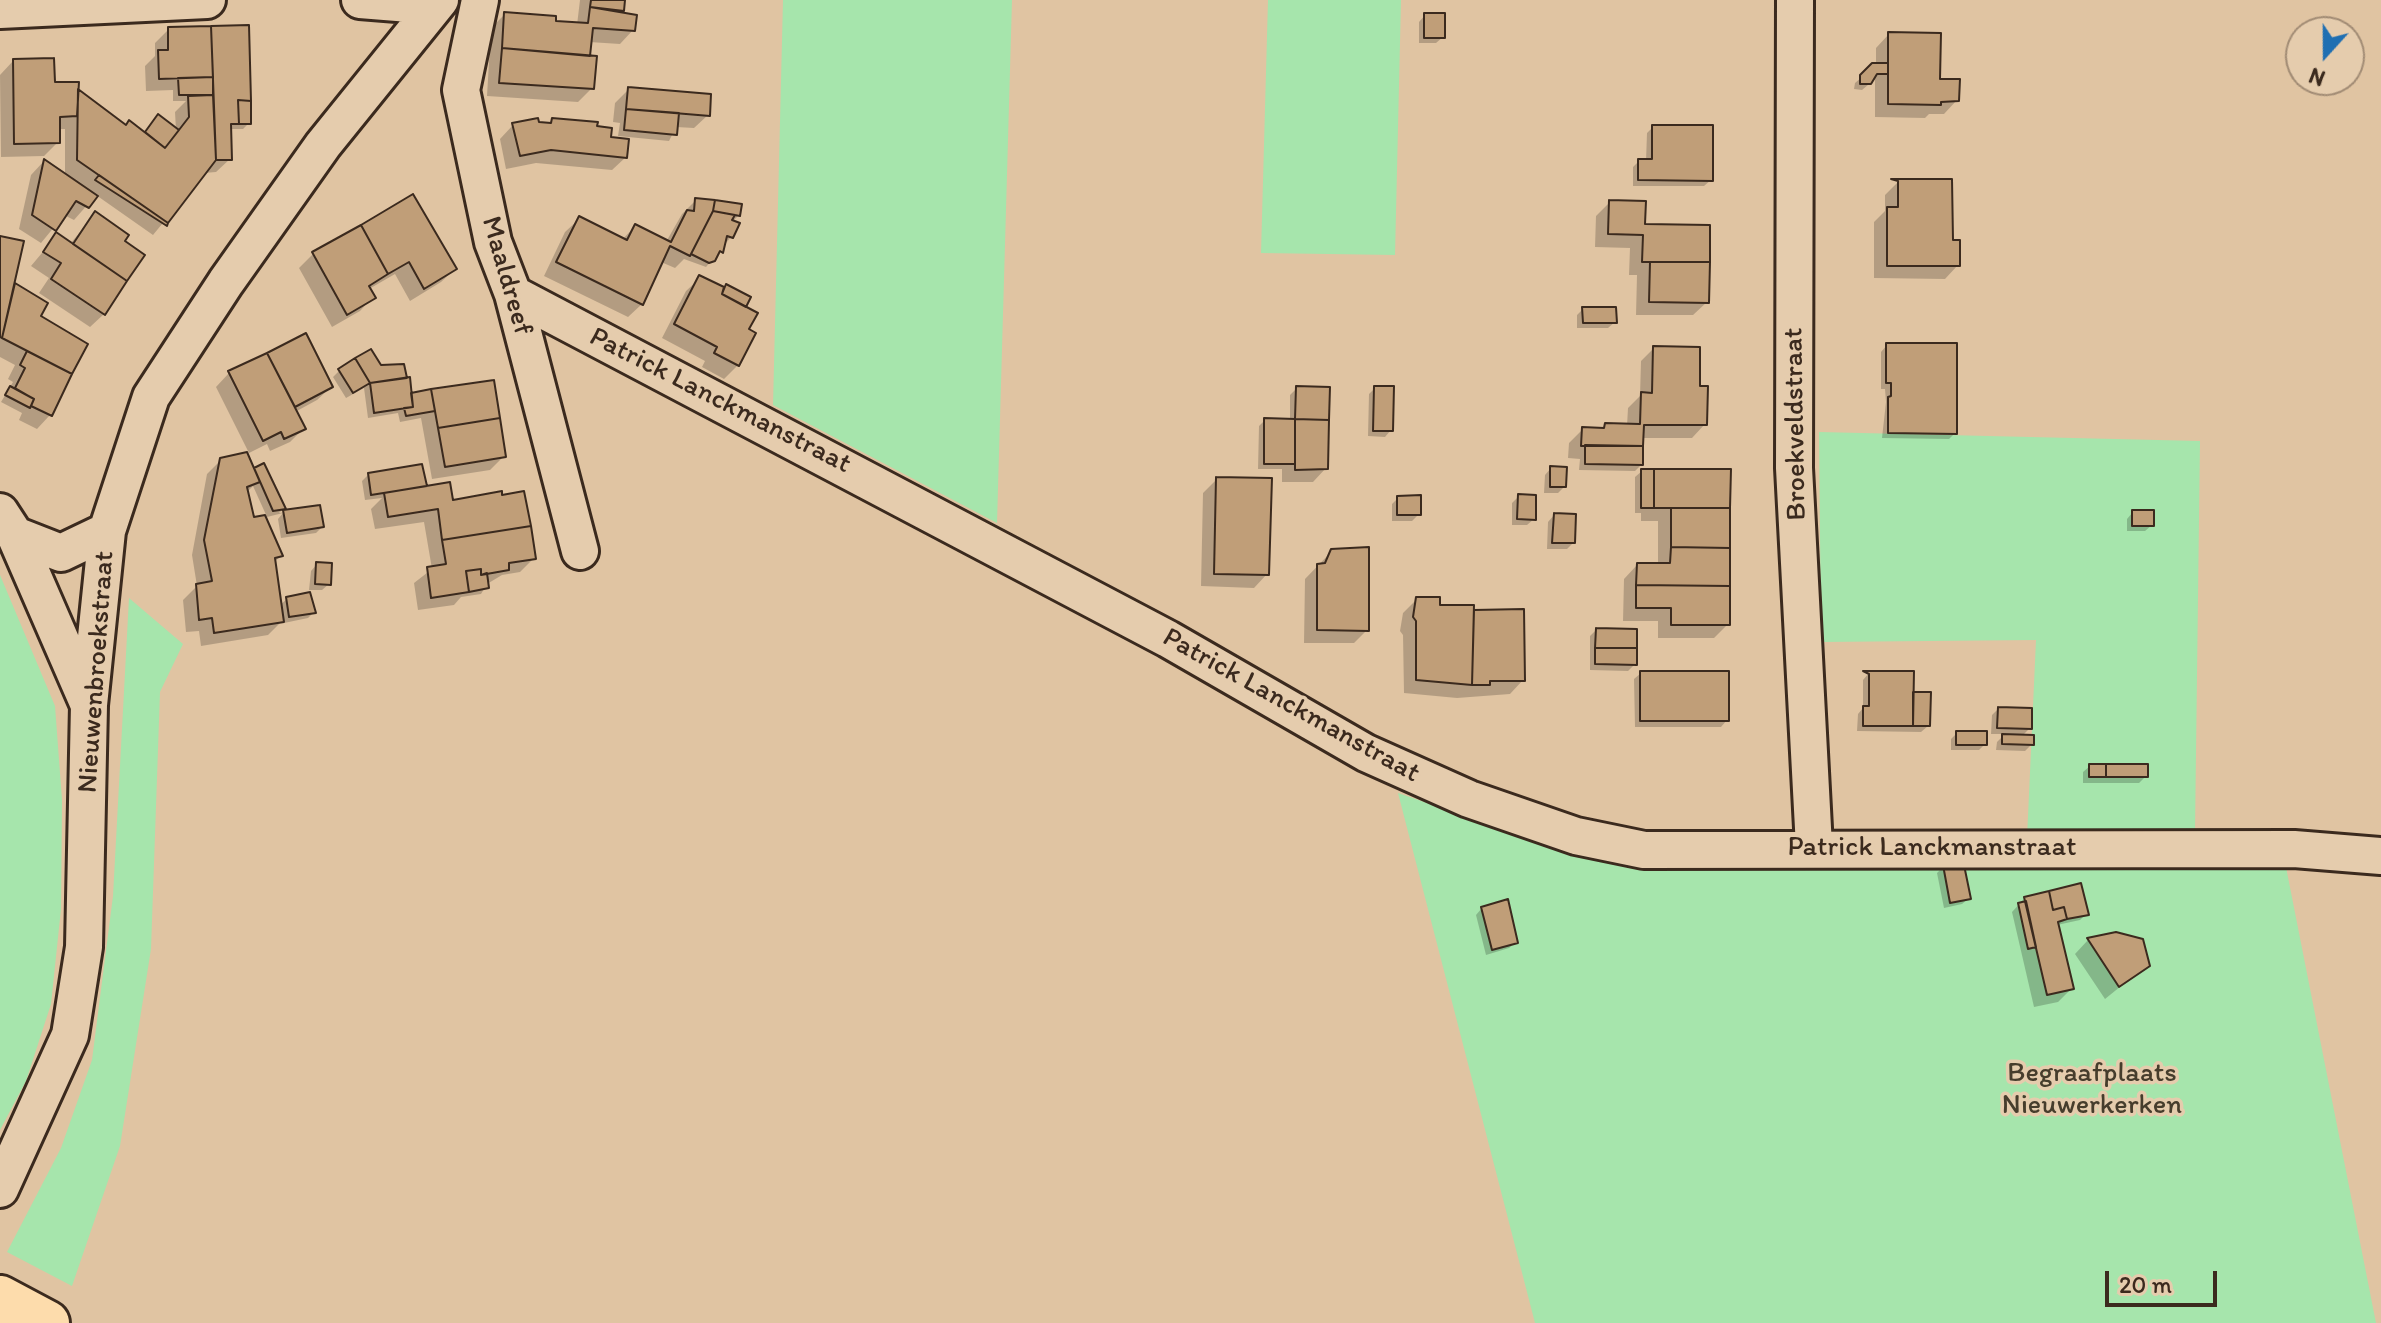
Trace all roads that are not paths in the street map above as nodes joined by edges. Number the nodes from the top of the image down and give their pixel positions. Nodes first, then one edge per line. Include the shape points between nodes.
1 (207, 0) edge
2 (360, 0) edge
3 (480, 0) edge
4 (1795, 0) edge
5 (437, 3) edge
6 (0, 10) edge
7 (513, 294) junction
8 (7, 524) edge
9 (107, 531) junction
10 (580, 551) dead end
11 (89, 705) junction
12 (1814, 847) junction
13 (2381, 856) edge
14 (0, 1189) edge
15 (0, 1298) edge
16 (47, 1323) edge

1 - 6 street
2 - 5 street
3 - 7 street, Maaldreef via 461,90 493,242
4 - 12 street, Broekveldstraat via 1794,468
5 - 9 street, Nieuwenbroekstraat via 323,145 151,397
7 - 10 street, Maaldreef
7 - 12 street, Patrick Lanckmanstraat via 1168,639 1366,753 1469,799 1576,836 1644,850
8 - 9 street via 61,553
8 - 11 street
9 - 11 street, Nieuwenbroekstraat
11 - 14 street, Nieuwenbroekstraat via 84,947 70,1035
12 - 13 street, Patrick Lanckmanstraat via 2294,849
15 - 16 highway

